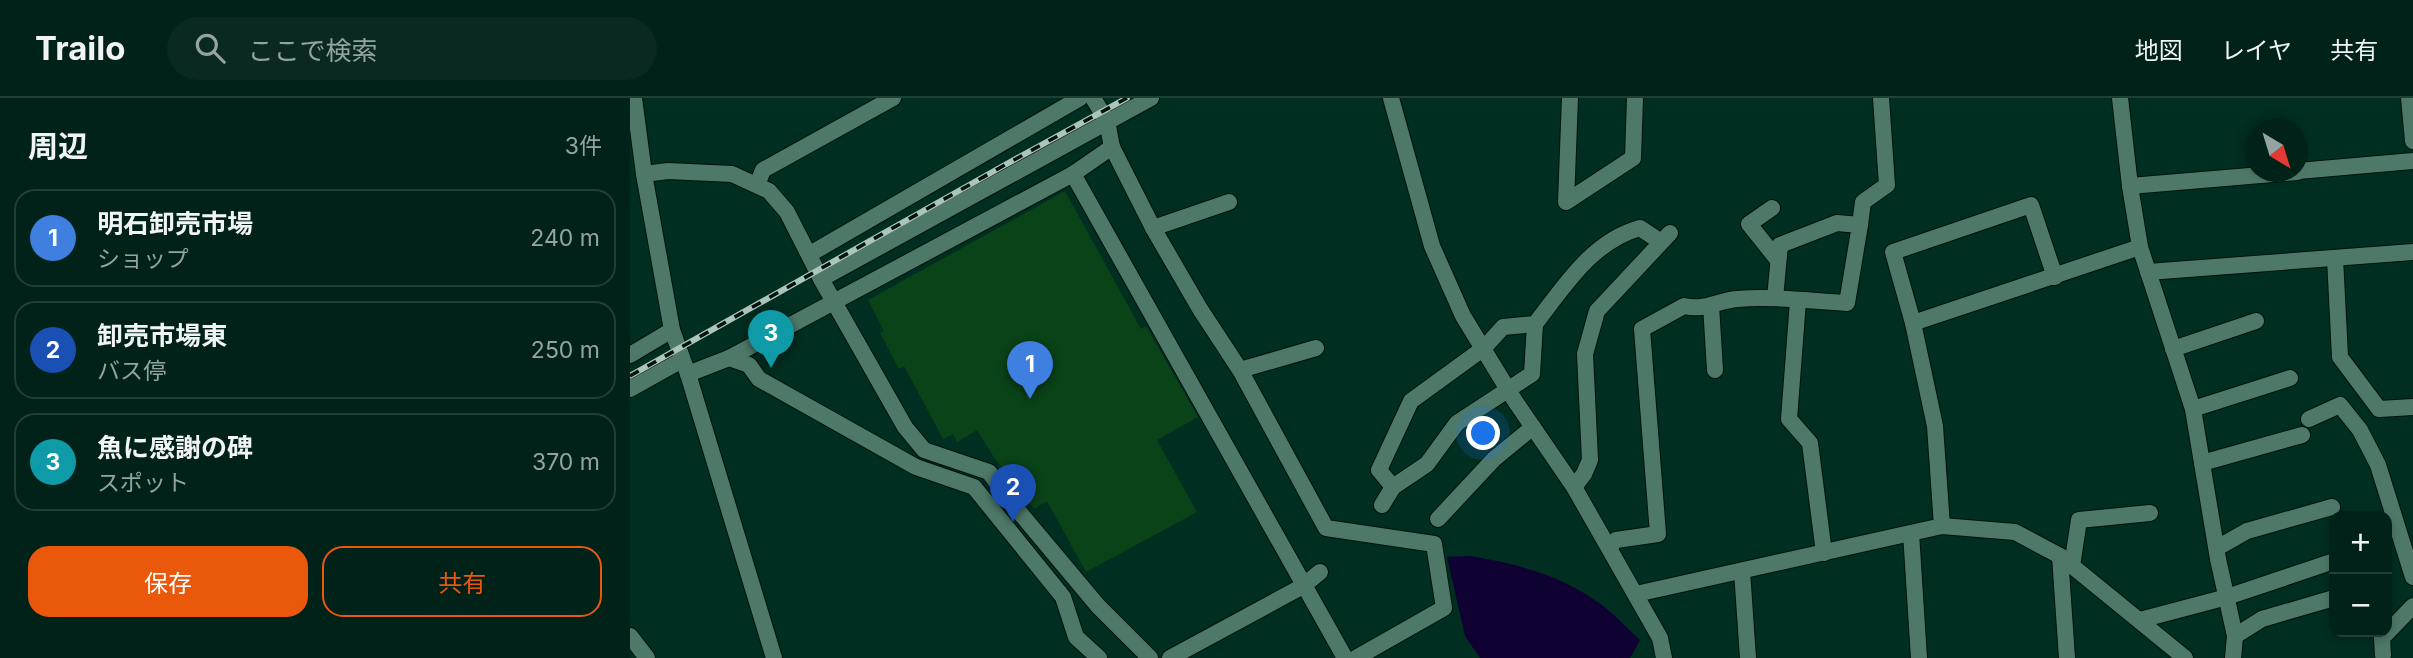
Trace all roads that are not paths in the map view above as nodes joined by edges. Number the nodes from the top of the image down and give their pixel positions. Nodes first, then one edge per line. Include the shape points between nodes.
1 (634, 98) edge
2 (893, 98) edge
3 (1080, 98) edge
4 (1093, 98) edge
5 (1151, 98) edge
6 (1391, 98) edge
7 (1570, 98) edge
8 (1635, 98) edge
9 (1881, 98) edge
10 (2120, 98) edge
11 (2409, 98) edge
12 (1107, 121) junction
13 (2413, 141) edge
14 (635, 145) edge
15 (1112, 148) junction
16 (2413, 162) edge
17 (2308, 171) edge
18 (644, 174) junction
19 (1073, 174) junction
20 (2245, 176) edge
21 (757, 185) junction
22 (2130, 186) junction
23 (1229, 202) dead end
24 (1772, 208) dead end
25 (1860, 225) junction
26 (1153, 228) junction
27 (2140, 247) junction
28 (2413, 252) edge
29 (810, 254) junction
30 (2335, 258) junction
31 (1777, 259) junction
32 (2148, 272) junction
33 (2054, 277) junction
34 (821, 279) junction
35 (1775, 298) junction
36 (1798, 301) junction
37 (835, 302) junction
38 (1712, 305) junction
39 (2256, 321) dead end
40 (1913, 323) junction
41 (1535, 324) junction
42 (672, 330) junction
43 (1316, 348) dead end
44 (1485, 348) junction
45 (2173, 349) junction
46 (630, 355) edge
47 (729, 358) junction
48 (685, 367) junction
49 (1240, 370) junction
50 (1715, 370) dead end
51 (2290, 378) dead end
52 (630, 389) edge
53 (1509, 390) junction
54 (2413, 407) edge
55 (2193, 409) junction
56 (2309, 419) dead end
57 (1533, 427) junction
58 (2302, 435) dead end
59 (2202, 463) junction
60 (1394, 487) junction
61 (1574, 487) junction
62 (1382, 505) dead end
63 (2332, 507) dead end
64 (2150, 513) dead end
65 (1438, 519) dead end
66 (1942, 526) junction
67 (1911, 533) junction
68 (1609, 547) junction
69 (2217, 548) junction
70 (1824, 553) junction
71 (2066, 561) junction
72 (2329, 563) edge
73 (1742, 571) junction
74 (1321, 572) dead end
75 (2413, 577) edge
76 (1303, 586) junction
77 (1636, 594) junction
78 (2227, 597) junction
79 (2329, 599) edge
80 (2413, 606) edge
81 (2140, 620) junction
82 (630, 636) edge
83 (2235, 636) junction
84 (2380, 657) edge
85 (648, 658) edge
86 (774, 658) edge
87 (1099, 658) edge
88 (1150, 658) edge
89 (1170, 658) edge
90 (1345, 658) edge
91 (1356, 658) edge
92 (1664, 658) edge
93 (1748, 658) edge
94 (1919, 658) edge
95 (2067, 658) edge
96 (2185, 658) edge
97 (2233, 658) edge

1 - 14 street
2 - 21 street via 763,170
3 - 29 street
4 - 12 street
5 - 12 street
6 - 44 street via 1433,246 1463,316
7 - 8 street via 1566,202 1633,158
9 - 25 street via 1887,185 1863,202
10 - 22 street
11 - 13 street
12 - 15 street
12 - 34 street
14 - 18 street
15 - 19 street
15 - 26 street
16 - 17 street
18 - 21 street via 732,174
18 - 42 street
19 - 37 street
19 - 76 street
20 - 22 street
21 - 29 street via 769,191 787,212
22 - 27 street
23 - 26 street
24 - 31 street via 1749,224
25 - 31 street via 1838,223 1780,245
25 - 36 street via 1847,303
26 - 49 street
27 - 32 street
27 - 33 street
28 - 30 street
29 - 34 street
30 - 32 street
30 - 54 street via 2340,357 2379,409
31 - 35 street
32 - 45 street
33 - 40 street
33 - 40 street via 2031,205 1893,252
34 - 37 street
35 - 36 street
35 - 38 street via 1734,299
36 - 70 street via 1789,419 1810,443
37 - 47 street
37 - 88 street via 905,427 924,450 989,472 1098,607
38 - 50 street
38 - 68 street via 1684,306 1642,329 1658,534 1616,540
39 - 45 street
40 - 66 street via 1935,426
41 - 44 street via 1503,327
41 - 53 street via 1532,374
41 - 61 street via 1583,263 1624,233 1640,228 1666,238 1597,311 1585,354 1590,460
42 - 46 street
42 - 48 street
43 - 49 street
44 - 53 street
44 - 60 street via 1411,401 1379,470
45 - 55 street
47 - 48 street
47 - 87 street via 749,365 759,379 916,467 974,487 1063,597 1076,637
48 - 52 street
48 - 86 street
49 - 91 street via 1326,528 1434,544 1444,608
51 - 55 street
53 - 57 street
53 - 60 street via 1457,423 1427,464
55 - 59 street
56 - 75 street via 2340,405 2360,430 2378,465
57 - 61 street
57 - 65 street via 1494,459
58 - 59 street
59 - 69 street
60 - 62 street
61 - 68 street
63 - 69 street via 2247,531
64 - 71 street via 2079,520
66 - 67 street
66 - 71 street via 2015,532
67 - 70 street
67 - 94 street
68 - 77 street
69 - 78 street
70 - 73 street
71 - 81 street
71 - 95 street
72 - 78 street
73 - 77 street
73 - 93 street
74 - 76 street
76 - 89 street
76 - 90 street
77 - 92 street via 1660,638
78 - 81 street
78 - 83 street
79 - 83 street via 2262,619
80 - 84 street via 2382,638
81 - 96 street
82 - 85 street
83 - 97 street

